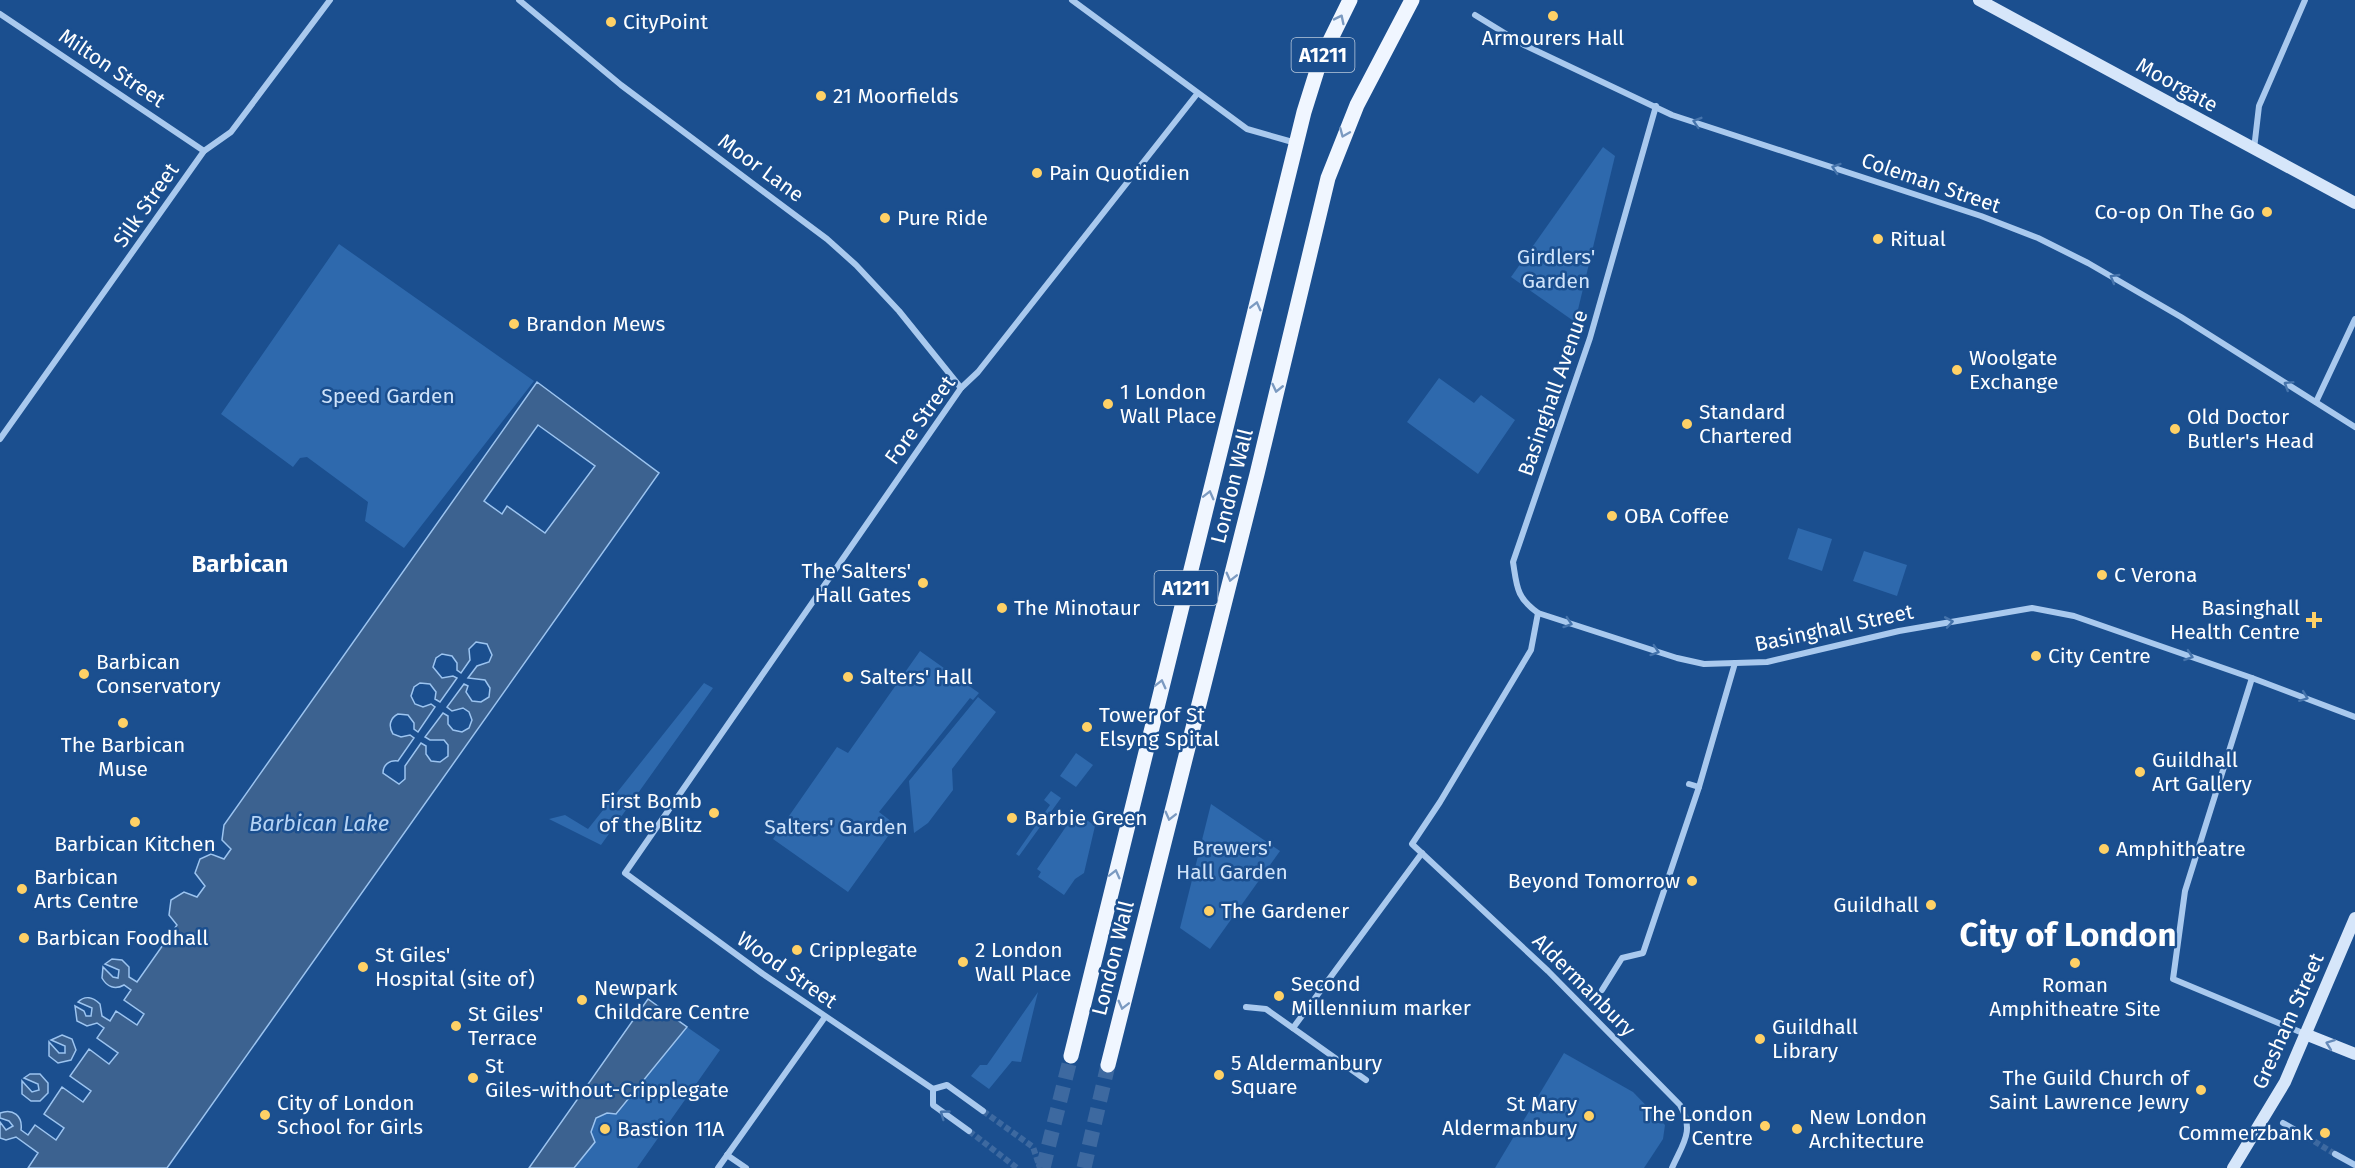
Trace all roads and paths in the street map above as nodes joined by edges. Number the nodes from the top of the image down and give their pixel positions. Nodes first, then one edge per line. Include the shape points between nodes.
1 (330, 0) edge
2 (519, 0) edge
3 (1072, 0) edge
4 (1350, 0) edge
5 (1412, 0) edge
6 (1979, 0) edge
7 (2305, 0) edge
8 (0, 14) edge
9 (1475, 15) dead end
10 (1197, 94) junction
11 (1656, 106) junction
12 (1296, 143) junction
13 (2253, 150) junction
14 (204, 151) junction
15 (2355, 203) edge
16 (2355, 319) edge
17 (961, 388) junction
18 (2316, 402) junction
19 (2355, 427) edge
20 (0, 439) edge
21 (1538, 613) junction
22 (1734, 663) junction
23 (2252, 678) junction
24 (2355, 717) edge
25 (1689, 784) dead end
26 (1699, 787) junction
27 (1422, 854) junction
28 (625, 873) joint
29 (2355, 918) edge
30 (1602, 990) dead end
31 (1246, 1006) dead end
32 (825, 1017) junction
33 (1293, 1028) junction
34 (2305, 1034) junction
35 (2355, 1054) edge
36 (1071, 1056) tunnel mouth
37 (1108, 1065) tunnel mouth
38 (1366, 1080) dead end
39 (933, 1089) junction
40 (983, 1111) tunnel mouth
41 (2283, 1123) dead end
42 (969, 1131) tunnel mouth
43 (2299, 1131) tunnel mouth
44 (2335, 1154) tunnel mouth
45 (727, 1155) junction
46 (2355, 1165) edge
47 (718, 1168) edge
48 (746, 1168) edge
49 (1672, 1168) edge
50 (2234, 1168) edge

1 - 14 street, Silk Street via 231,132
2 - 17 street, Moor Lane via 621,85 819,232 899,311
3 - 10 street
12 -> 4 main road, London Wall / A1211 via 1320,61
5 -> 37 main road, London Wall / A1211 via 1357,105 1328,178
6 - 13 street, Moorgate
7 - 13 street via 2259,106
8 - 14 street, Milton Street
9 - 11 street, Coleman Street via 1524,45
10 - 12 street via 1247,129
10 - 17 street, Fore Street via 978,372
18 -> 11 street, Coleman Street via 2181,317 2038,238
11 - 21 street, Basinghall Avenue via 1590,338 1513,562 1520,597
36 -> 12 main road, London Wall / A1211
13 - 15 street, Moorgate
14 - 20 street, Silk Street
16 - 18 street
17 - 28 street, Fore Street
18 - 19 street, Coleman Street
21 -> 22 street, Basinghall Street via 1687,662
21 - 27 street, Aldermanbury via 1531,650 1412,844
22 -> 23 street, Basinghall Street via 1767,662 1899,631 2032,608 2069,614
22 - 26 street
23 -> 24 street, Basinghall Street
23 - 34 street via 2184,903 2173,979
25 - 26 street
26 - 30 street via 1643,953 1622,958
27 - 33 street
27 - 49 street, Aldermanbury via 1548,971 1680,1105 1688,1118 1689,1131
28 - 32 street, Wood Street
29 - 34 street, Gresham Street
31 - 33 street via 1266,1010
32 - 39 street, Wood Street
32 - 45 street
33 - 38 street
35 -> 34 street
34 - 50 street, Gresham Street via 2285,1082
39 - 40 street, Wood Street via 947,1085
42 -> 39 street via 933,1105
41 - 43 street
44 - 46 street
45 - 47 street
45 - 48 street

